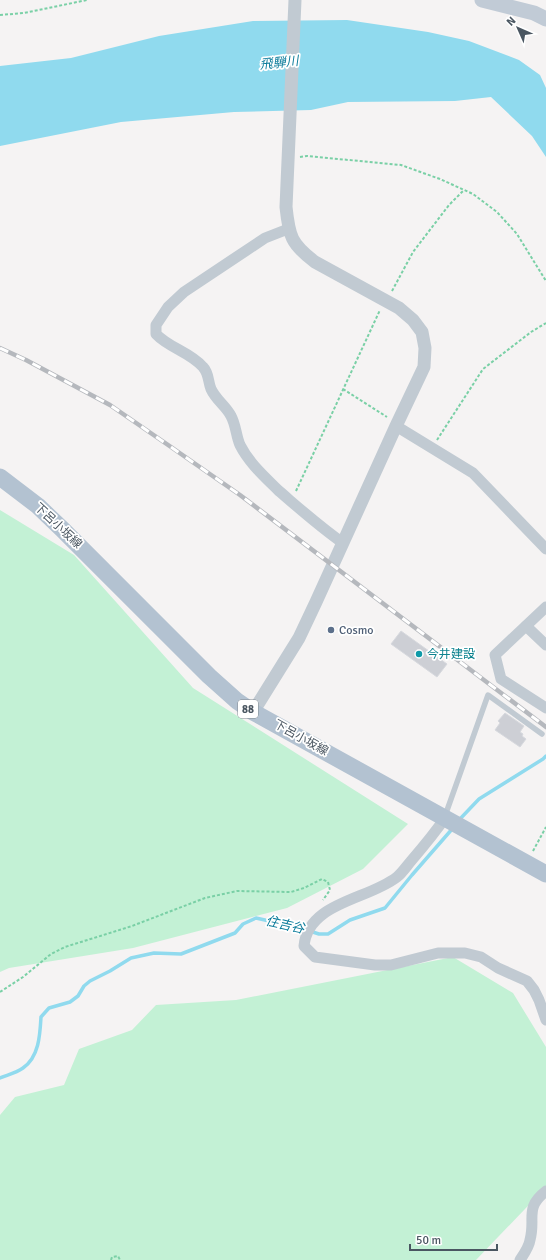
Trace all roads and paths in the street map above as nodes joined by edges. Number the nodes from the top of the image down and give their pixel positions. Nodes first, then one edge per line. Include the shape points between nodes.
1 (87, 0) edge
2 (294, 0) edge
3 (482, 0) edge
4 (0, 14) edge
5 (546, 19) edge
6 (288, 158) junction
7 (464, 190) junction
8 (288, 229) junction
9 (546, 281) edge
10 (387, 302) junction
11 (546, 323) edge
12 (343, 389) junction
13 (396, 424) junction
14 (432, 447) junction
15 (0, 477) edge
16 (291, 501) junction
17 (343, 543) junction
18 (546, 549) edge
19 (546, 607) edge
20 (526, 626) junction
21 (546, 645) edge
22 (546, 708) edge
23 (253, 712) junction
24 (542, 734) dead end
25 (445, 818) junction
26 (546, 827) edge
27 (527, 863) junction
28 (546, 874) edge
29 (323, 900) dead end
30 (0, 992) edge
31 (546, 1020) edge
32 (546, 1191) edge
33 (111, 1260) edge
34 (120, 1260) edge
35 (520, 1260) edge

1 - 4 path
2 - 6 street
3 - 5 main road
6 - 7 path via 307,156 401,165
6 - 8 street
7 - 9 path via 497,212 517,234
7 - 10 path via 449,204 414,252
8 - 10 street via 293,241 315,262
8 - 16 street via 265,238 184,292 168,307 156,325 156,334 204,367 213,394 232,417 240,444 252,464
10 - 12 path via 378,312
10 - 13 street via 413,320 422,332 425,348 424,366
11 - 14 path via 483,369
12 - 13 path
12 - 16 path
13 - 14 street
13 - 17 street
14 - 18 street via 473,474
15 - 23 main road, 下呂小坂線 / 88 via 38,506 208,676
16 - 17 street
17 - 23 street via 299,638
19 - 20 street
20 - 21 street
20 - 22 street via 495,655 501,679
23 - 25 main road, 下呂小坂線 / 88
24 - 25 lane via 488,695
25 - 27 main road, 下呂小坂線 / 88
25 - 31 street via 432,838 398,876 383,887 350,899 323,913 314,921 305,938 304,946 315,957 375,965 391,965 438,953 465,952 481,957 526,981 534,990
26 - 27 path
27 - 28 main road, 下呂小坂線 / 88
29 - 30 path via 330,890 328,882 322,879 291,892 237,891 205,898 132,926 65,947 51,954
32 - 35 street via 532,1208 530,1242
33 - 34 path via 112,1257 118,1256

